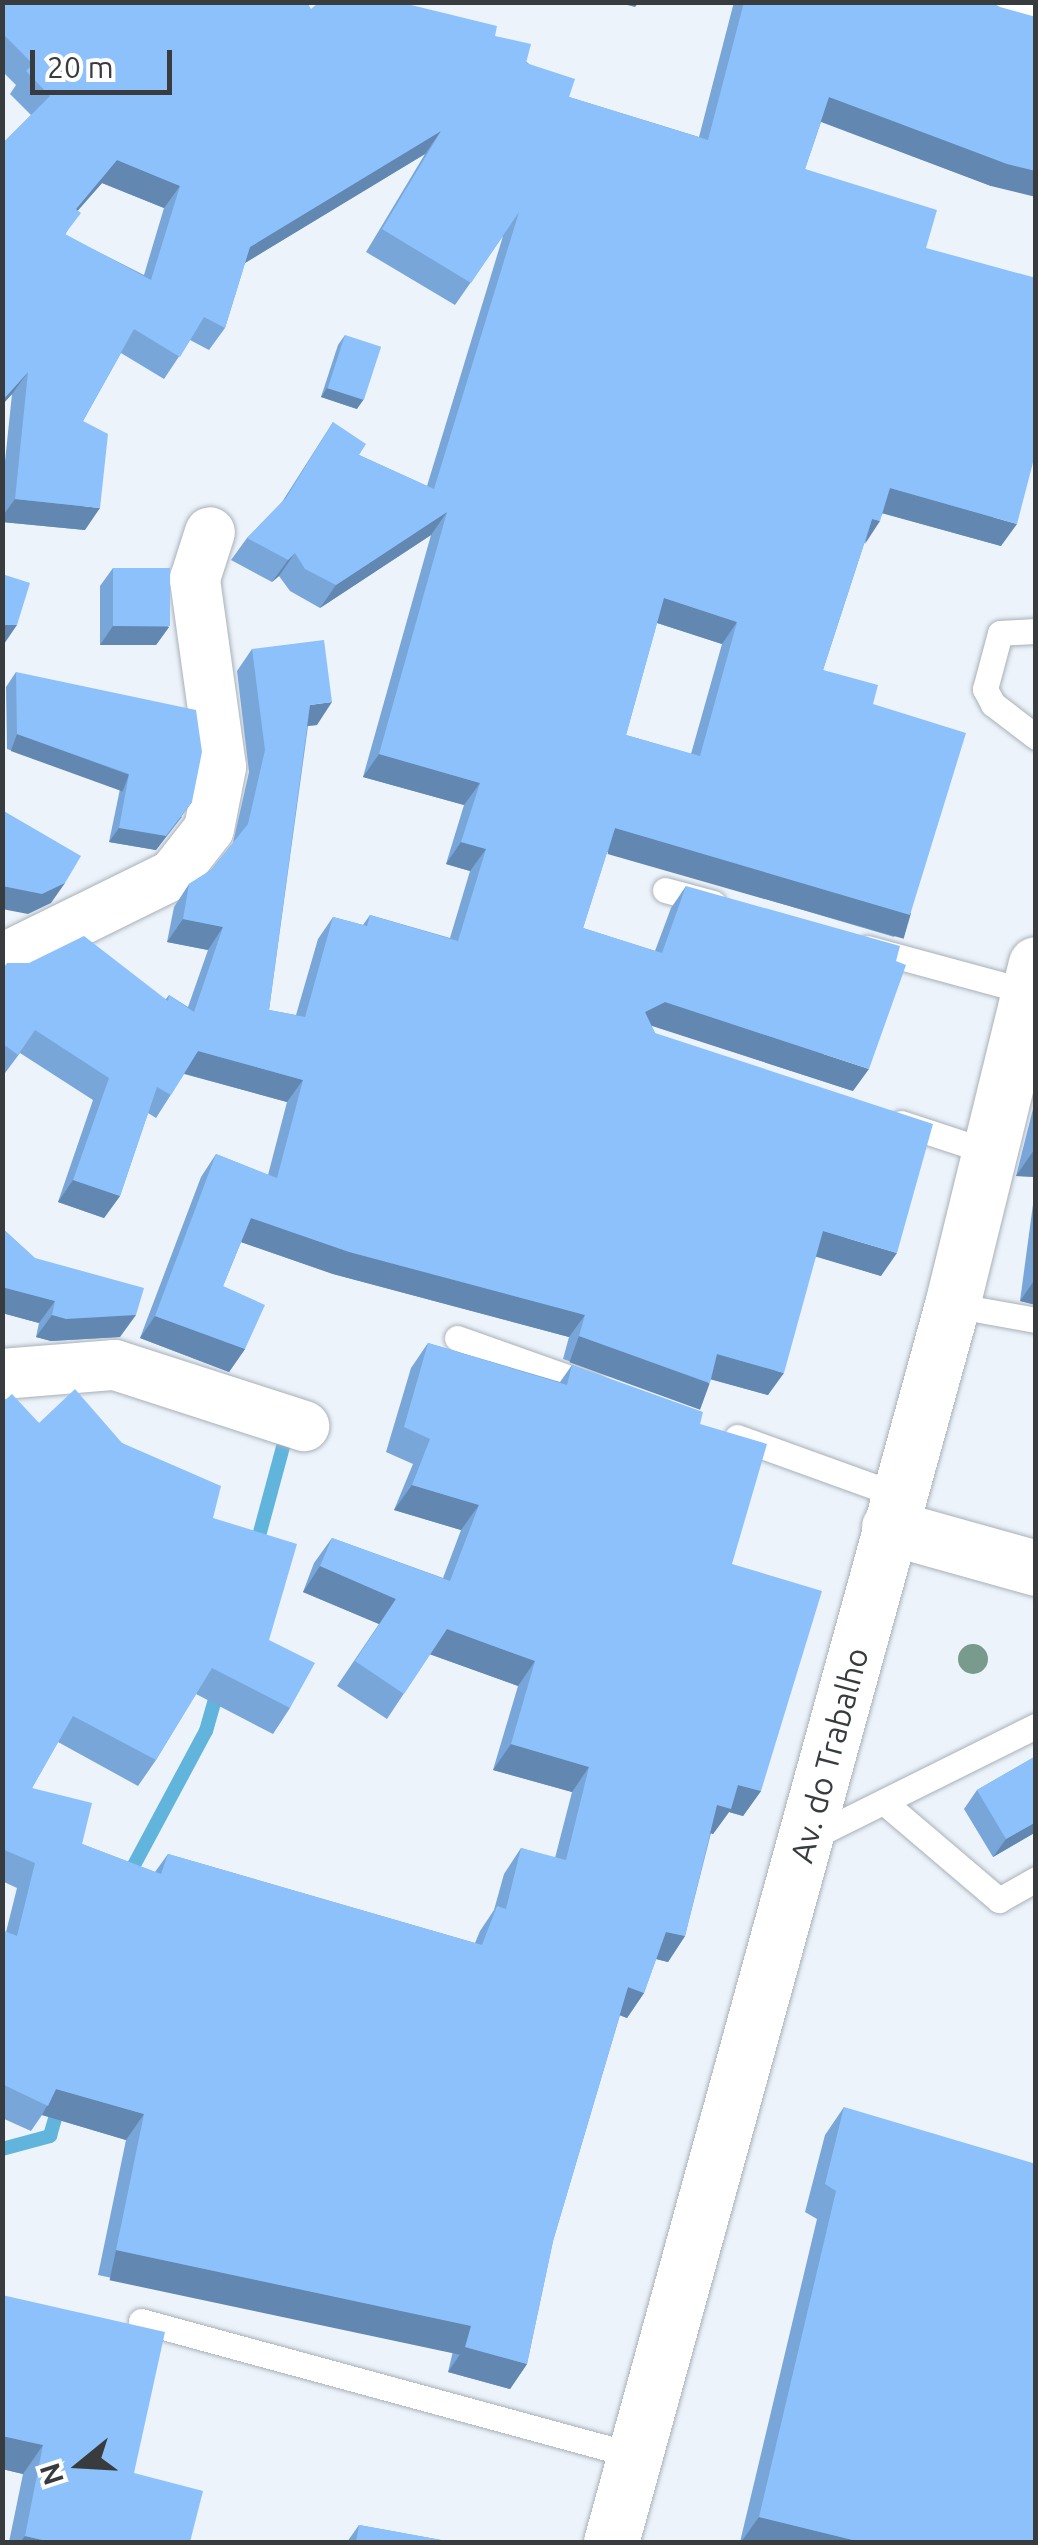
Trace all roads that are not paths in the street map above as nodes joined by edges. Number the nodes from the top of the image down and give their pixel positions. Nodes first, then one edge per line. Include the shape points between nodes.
1 (992, 2) edge
2 (1036, 15) edge
3 (210, 532) dead end
4 (1036, 631) edge
5 (1036, 738) edge
6 (665, 890) dead end
7 (742, 912) edge
8 (837, 939) edge
9 (2, 959) edge
10 (1033, 984) edge
11 (882, 1117) edge
12 (992, 1153) junction
13 (952, 1304) junction
14 (1036, 1320) edge
15 (458, 1338) dead end
16 (2, 1374) edge
17 (622, 1396) edge
18 (304, 1426) dead end
19 (714, 1429) edge
20 (893, 1511) junction
21 (1036, 1568) edge
22 (1036, 1726) edge
23 (885, 1803) junction
24 (808, 1840) junction
25 (1036, 1878) edge
26 (141, 2321) dead end
27 (632, 2455) junction
28 (611, 2542) edge

1 - 2 street
3 - 9 street via 195,578 220,767 209,829 173,875
4 - 5 lane via 1000,634 985,689 993,704
6 - 7 lane
8 - 10 lane
10 - 12 main road, Av. do Trabalho
11 - 12 lane
12 - 13 main road, Av. do Trabalho
13 - 14 lane
13 - 20 main road, Av. do Trabalho
15 - 17 lane
16 - 18 street via 115,1366
19 - 20 lane
20 - 21 main road
20 - 24 main road, Av. do Trabalho
22 - 23 lane
23 - 24 lane
23 - 25 lane via 998,1900
24 - 27 main road, Av. do Trabalho
26 - 27 lane
27 - 28 main road, Av. do Trabalho

